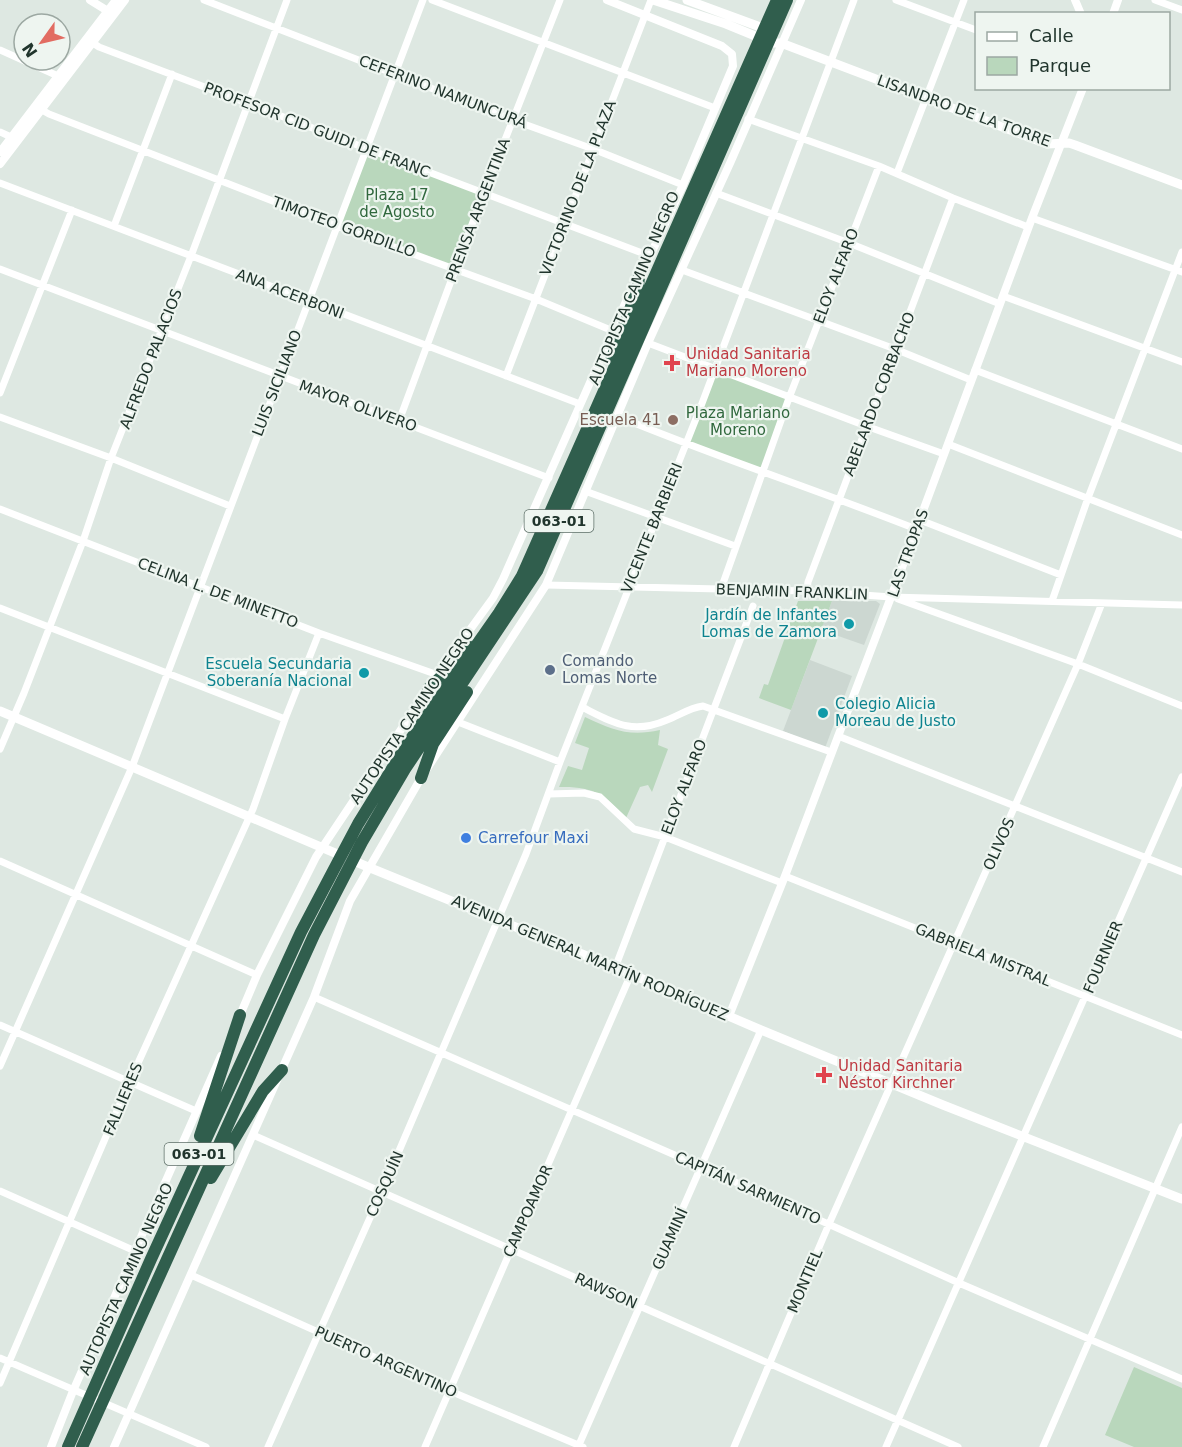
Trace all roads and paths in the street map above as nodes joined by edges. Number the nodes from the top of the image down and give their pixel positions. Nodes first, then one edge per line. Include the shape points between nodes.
1 (90, 0) edge
2 (116, 0) edge
3 (125, 0) edge
4 (204, 0) edge
5 (287, 0) edge
6 (423, 0) edge
7 (432, 0) edge
8 (560, 0) edge
9 (607, 0) edge
10 (652, 0) edge
11 (687, 0) edge
12 (777, 0) edge
13 (788, 0) edge
14 (801, 0) edge
15 (854, 0) edge
16 (896, 0) edge
17 (964, 0) edge
18 (1155, 0) edge
19 (1182, 10) edge
20 (111, 13) junction
21 (645, 16) junction
22 (955, 22) junction
23 (277, 28) junction
24 (975, 30) edge
25 (90, 41) junction
26 (543, 42) junction
27 (781, 43) junction
28 (0, 50) edge
29 (831, 63) junction
30 (750, 71) junction
31 (622, 73) junction
32 (172, 74) junction
33 (394, 74) junction
34 (58, 76) junction
35 (1082, 90) edge
36 (926, 97) junction
37 (248, 103) junction
38 (715, 108) junction
39 (42, 110) junction
40 (748, 119) junction
41 (513, 120) junction
42 (0, 132) edge
43 (11, 137) junction
44 (801, 139) junction
45 (1062, 144) junction
46 (593, 148) junction
47 (367, 149) junction
48 (142, 150) junction
49 (0, 152) edge
50 (0, 164) edge
51 (879, 166) junction
52 (897, 173) junction
53 (218, 180) junction
54 (0, 183) edge
55 (682, 185) junction
56 (1182, 185) edge
57 (716, 193) junction
58 (484, 194) junction
59 (953, 198) junction
60 (72, 210) junction
61 (774, 215) junction
62 (1030, 223) junction
63 (564, 224) junction
64 (114, 226) junction
65 (337, 226) junction
66 (849, 243) junction
67 (1182, 252) edge
68 (191, 256) junction
69 (650, 256) junction
70 (456, 268) junction
71 (0, 269) edge
72 (682, 270) junction
73 (1179, 271) edge
74 (925, 275) junction
75 (639, 276) junction
76 (42, 285) junction
77 (744, 293) junction
78 (536, 299) junction
79 (1002, 300) junction
80 (308, 301) junction
81 (819, 321) junction
82 (161, 331) junction
83 (613, 331) junction
84 (648, 343) junction
85 (427, 346) junction
86 (1145, 348) junction
87 (895, 349) junction
88 (1182, 362) edge
89 (715, 368) junction
90 (975, 370) junction
91 (506, 375) junction
92 (280, 377) junction
93 (971, 380) junction
94 (0, 393) edge
95 (789, 398) junction
96 (580, 404) junction
97 (596, 412) junction
98 (617, 416) junction
99 (0, 417) edge
100 (399, 421) junction
101 (1117, 424) junction
102 (866, 426) junction
103 (948, 444) junction
104 (685, 445) junction
105 (1182, 449) edge
106 (944, 454) junction
107 (111, 458) junction
108 (763, 473) junction
109 (549, 478) junction
110 (581, 487) junction
111 (1088, 498) junction
112 (840, 499) junction
113 (230, 506) junction
114 (0, 509) edge
115 (658, 518) junction
116 (920, 520) junction
117 (916, 529) junction
118 (1182, 535) edge
119 (82, 541) junction
120 (735, 546) junction
121 (1061, 574) junction
122 (522, 576) junction
123 (546, 585) junction
124 (630, 586) junction
125 (200, 587) junction
126 (721, 589) junction
127 (807, 591) junction
128 (891, 597) junction
129 (1052, 600) junction
130 (1102, 603) junction
131 (1182, 605) edge
132 (753, 606) dead end
133 (0, 608) edge
134 (505, 621) junction
135 (49, 627) junction
136 (319, 633) junction
137 (1078, 664) junction
138 (168, 673) junction
139 (438, 675) junction
140 (428, 690) junction
141 (1182, 706) edge
142 (582, 707) junction
143 (714, 709) junction
144 (0, 711) edge
145 (14, 717) junction
146 (285, 719) junction
147 (458, 722) junction
148 (838, 736) junction
149 (0, 748) edge
150 (831, 752) junction
151 (560, 762) junction
152 (132, 767) junction
153 (1182, 777) edge
154 (421, 778) junction
155 (549, 794) junction
156 (1016, 806) junction
157 (249, 816) junction
158 (665, 837) junction
159 (321, 847) junction
160 (1146, 858) junction
161 (0, 861) edge
162 (368, 867) junction
163 (1182, 872) edge
164 (784, 879) junction
165 (75, 895) junction
166 (499, 920) junction
167 (954, 944) junction
168 (190, 945) junction
169 (615, 968) junction
170 (631, 974) junction
171 (257, 975) junction
172 (1086, 996) junction
173 (314, 998) junction
174 (240, 1015) junction
175 (729, 1016) junction
176 (0, 1025) edge
177 (761, 1030) junction
178 (15, 1032) junction
179 (1182, 1035) edge
180 (442, 1052) junction
181 (0, 1066) edge
182 (282, 1070) junction
183 (129, 1083) junction
184 (892, 1083) junction
185 (196, 1111) junction
186 (573, 1111) junction
187 (1182, 1127) edge
188 (253, 1135) junction
189 (1023, 1136) junction
190 (702, 1167) junction
191 (1155, 1188) junction
192 (0, 1191) edge
193 (381, 1193) junction
194 (1182, 1199) edge
195 (70, 1221) junction
196 (183, 1222) junction
197 (829, 1224) junction
198 (511, 1250) junction
199 (135, 1251) junction
200 (151, 1258) junction
201 (191, 1275) junction
202 (959, 1283) junction
203 (641, 1307) junction
204 (319, 1332) junction
205 (1090, 1339) junction
206 (0, 1358) edge
207 (9, 1362) junction
208 (770, 1364) junction
209 (1182, 1379) edge
210 (0, 1383) edge
211 (101, 1386) junction
212 (73, 1390) junction
213 (450, 1391) junction
214 (129, 1414) junction
215 (89, 1415) junction
216 (897, 1421) junction
217 (580, 1446) edge
218 (51, 1447) edge
219 (68, 1447) edge
220 (82, 1447) edge
221 (114, 1447) edge
222 (206, 1447) edge
223 (268, 1447) edge
224 (425, 1447) edge
225 (734, 1447) edge
226 (886, 1447) edge
227 (958, 1447) edge
228 (1043, 1447) edge

1 - 20 street
2 - 20 street
3 - 20 street
4 - 23 street, CEFERINO NAMUNCURÁ
5 - 23 street, ALFREDO PALACIOS
6 - 33 street, LUIS SICILIANO
7 - 26 street
8 - 26 street, PRENSA ARGENTINA
9 - 21 street
10 - 21 street, VICTORINO DE LA PLAZA
10 - 27 main road via 772,44
11 - 27 main road via 777,33
12 - 30 highway, AUTOPISTA CAMINO NEGRO / 063-01
13 - 30 highway, AUTOPISTA CAMINO NEGRO / 063-01
14 - 27 street
15 - 29 street, VICENTE BARBIERI
16 - 22 street
17 - 22 street
18 - 19 street
20 - 25 street
21 - 31 street, VICTORINO DE LA PLAZA
21 - 38 street via 729,50 733,58 731,72
22 - 24 street
22 - 36 street
23 - 33 street, CEFERINO NAMUNCURÁ
23 - 37 street, ALFREDO PALACIOS
25 - 32 street, PROFESOR CID GUIDI DE FRANC
25 - 34 street
25 - 39 street
26 - 31 street
26 - 41 street, PRENSA ARGENTINA
27 - 29 main road, LISANDRO DE LA TORRE
27 - 40 street
28 - 34 street
29 - 36 main road, LISANDRO DE LA TORRE
29 - 44 street, VICENTE BARBIERI
30 - 97 highway, AUTOPISTA CAMINO NEGRO / 063-01
30 - 110 highway, AUTOPISTA CAMINO NEGRO / 063-01
31 - 38 street
31 - 46 street, VICTORINO DE LA PLAZA
32 - 37 street, PROFESOR CID GUIDI DE FRANC
32 - 48 street
33 - 41 street, CEFERINO NAMUNCURÁ
33 - 47 street, LUIS SICILIANO
34 - 43 street
35 - 45 street, LAS TROPAS
36 - 45 main road, LISANDRO DE LA TORRE via 1047,144
36 - 52 street
37 - 47 street, PROFESOR CID GUIDI DE FRANC
37 - 53 street, ALFREDO PALACIOS
38 - 55 street
39 - 48 street, TIMOTEO GORDILLO
39 - 50 street
40 - 44 street
40 - 57 street
41 - 46 street, CEFERINO NAMUNCURÁ
41 - 58 street, PRENSA ARGENTINA
42 - 43 street
43 - 49 street
44 - 51 street
44 - 61 street, VICENTE BARBIERI
45 - 56 main road, LISANDRO DE LA TORRE via 1076,145
45 - 62 street, LAS TROPAS
46 - 55 street, CEFERINO NAMUNCURÁ
46 - 63 street, VICTORINO DE LA PLAZA
47 - 58 street, PROFESOR CID GUIDI DE FRANC
47 - 65 street, LUIS SICILIANO
48 - 53 street, TIMOTEO GORDILLO
48 - 64 street
51 - 52 street
51 - 66 street, ELOY ALFARO
52 - 59 street
53 - 65 street, TIMOTEO GORDILLO
53 - 68 street, ALFREDO PALACIOS
54 - 60 street, ANA ACERBONI
55 - 69 street
57 - 61 street
57 - 72 street
58 - 63 street, PROFESOR CID GUIDI DE FRANC
58 - 70 street, PRENSA ARGENTINA
59 - 62 street
59 - 74 street, ABELARDO CORBACHO
60 - 64 street, ANA ACERBONI
60 - 76 street
61 - 66 street
61 - 77 street, VICENTE BARBIERI
62 - 73 street
62 - 79 street, LAS TROPAS
63 - 69 street, PROFESOR CID GUIDI DE FRANC
63 - 78 street, VICTORINO DE LA PLAZA
64 - 68 street, ANA ACERBONI
65 - 70 street, TIMOTEO GORDILLO
65 - 80 street, LUIS SICILIANO
66 - 74 street
66 - 81 street, ELOY ALFARO
67 - 73 street
68 - 80 street, ANA ACERBONI
68 - 82 street, ALFREDO PALACIOS
69 - 75 street
70 - 78 street, TIMOTEO GORDILLO
70 - 85 street, PRENSA ARGENTINA
71 - 76 street, MAYOR OLIVERO
72 - 77 street
72 - 84 street
73 - 86 street
74 - 79 street
74 - 87 street, ABELARDO CORBACHO
75 - 83 street
75 - 97 highway
76 - 82 street, MAYOR OLIVERO
76 - 94 street
77 - 81 street
77 - 89 street, VICENTE BARBIERI
78 - 83 street, TIMOTEO GORDILLO
78 - 91 street, VICTORINO DE LA PLAZA
79 - 86 street
79 - 90 street, LAS TROPAS
80 - 85 street, ANA ACERBONI
80 - 92 street, LUIS SICILIANO
81 - 87 street
81 - 95 street, ELOY ALFARO
82 - 92 street, MAYOR OLIVERO
82 - 107 street, ALFREDO PALACIOS
83 - 96 street
84 - 89 street
84 - 98 street
85 - 91 street, ANA ACERBONI
85 - 100 street, PRENSA ARGENTINA
86 - 88 street
86 - 101 street
87 - 93 street
87 - 102 street, ABELARDO CORBACHO
89 - 95 street
89 - 104 street, VICENTE BARBIERI
90 - 93 street, LAS TROPAS
90 - 101 street
91 - 96 street, ANA ACERBONI
92 - 100 street, MAYOR OLIVERO
92 - 113 street, LUIS SICILIANO
93 - 103 street, LAS TROPAS
95 - 102 street
95 - 108 street, ELOY ALFARO
96 - 109 street
97 - 122 highway, AUTOPISTA CAMINO NEGRO / 063-01
98 - 104 street
98 - 110 highway via 611,421
99 - 107 street
100 - 109 street, MAYOR OLIVERO
101 - 105 street
101 - 111 street
102 - 106 street
102 - 112 street, ABELARDO CORBACHO
103 - 106 street, LAS TROPAS
103 - 111 street
104 - 108 street
104 - 115 street, VICENTE BARBIERI
106 - 116 street, LAS TROPAS
107 - 113 street
107 - 119 street, ALFREDO PALACIOS
108 - 112 street
108 - 120 street, ELOY ALFARO
109 - 139 street via 497,591
110 - 115 street
110 - 123 street
110 - 134 highway, AUTOPISTA CAMINO NEGRO / 063-01 via 537,571
111 - 118 street
111 - 121 street
112 - 117 street
112 - 127 street, ABELARDO CORBACHO
113 - 125 street, LUIS SICILIANO
114 - 119 street, CELINA L. DE MINETTO
115 - 120 street
115 - 124 street, VICENTE BARBIERI
116 - 117 street, LAS TROPAS
116 - 121 street
117 - 128 street, LAS TROPAS
119 - 125 street, CELINA L. DE MINETTO
119 - 135 street, ALFREDO PALACIOS
120 - 126 street, ELOY ALFARO
121 - 129 street
122 - 140 highway
122 - 200 highway, AUTOPISTA CAMINO NEGRO / 063-01 via 358,824 305,926
123 - 124 street, BENJAMIN FRANKLIN
123 - 147 street
124 - 126 street, BENJAMIN FRANKLIN
124 - 142 street, VICENTE BARBIERI
125 - 136 street, CELINA L. DE MINETTO
125 - 138 street, LUIS SICILIANO
126 - 127 street, BENJAMIN FRANKLIN
127 - 128 street, BENJAMIN FRANKLIN
128 - 129 street, BENJAMIN FRANKLIN
128 - 137 street
128 - 148 street, LAS TROPAS
129 - 130 street, BENJAMIN FRANKLIN
130 - 131 street, BENJAMIN FRANKLIN
130 - 137 street, OLIVOS
132 - 143 street, ELOY ALFARO
133 - 135 street
134 - 154 highway via 501,635 433,744
134 - 196 highway, AUTOPISTA CAMINO NEGRO / 063-01 via 405,769 362,842 314,935
135 - 138 street
135 - 145 street, ALFREDO PALACIOS
136 - 139 street, CELINA L. DE MINETTO
136 - 146 street
137 - 141 street
137 - 156 street, OLIVOS
138 - 146 street
138 - 152 street, LUIS SICILIANO
139 - 140 street
140 - 159 street
142 - 143 street via 609,722 637,728 670,719 693,707
142 - 151 street, VICENTE BARBIERI
143 - 150 street
143 - 158 street, ELOY ALFARO
144 - 145 main road, AVENIDA GENERAL MARTÍN RODRÍGUEZ
145 - 149 street, ALFREDO PALACIOS
145 - 152 main road, AVENIDA GENERAL MARTÍN RODRÍGUEZ
146 - 157 street
147 - 151 street
147 - 154 street
148 - 150 street, LAS TROPAS
148 - 156 street
150 - 164 street, LAS TROPAS
151 - 155 street, VICENTE BARBIERI
152 - 157 main road, AVENIDA GENERAL MARTÍN RODRÍGUEZ
152 - 165 street, LUIS SICILIANO
153 - 160 street, FOURNIER
154 - 162 street
155 - 158 street, GABRIELA MISTRAL via 584,793 600,797 634,829
155 - 166 street, VICENTE BARBIERI
156 - 160 street
156 - 167 street, OLIVOS
157 - 159 main road, AVENIDA GENERAL MARTÍN RODRÍGUEZ
157 - 168 street, FALLIERES
158 - 164 street, GABRIELA MISTRAL
158 - 169 street, ELOY ALFARO
159 - 162 main road, AVENIDA GENERAL MARTÍN RODRÍGUEZ
159 - 171 street
160 - 163 street
160 - 172 street, FOURNIER
161 - 165 street
162 - 166 main road, AVENIDA GENERAL MARTÍN RODRÍGUEZ
162 - 173 street via 350,900
164 - 167 street, GABRIELA MISTRAL
164 - 175 street, LAS TROPAS
165 - 168 street
165 - 178 street, LUIS SICILIANO
166 - 169 main road, AVENIDA GENERAL MARTÍN RODRÍGUEZ
166 - 180 street, COSQUÍN
167 - 172 street, GABRIELA MISTRAL
167 - 184 street, OLIVOS
168 - 171 street
168 - 183 street, FALLIERES
169 - 170 main road, AVENIDA GENERAL MARTÍN RODRÍGUEZ
170 - 175 main road, AVENIDA GENERAL MARTÍN RODRÍGUEZ
170 - 186 street, CAMPOAMOR
171 - 174 street
172 - 179 street, GABRIELA MISTRAL
172 - 189 street, FOURNIER
173 - 180 street, CAPITÁN SARMIENTO
173 - 182 street
174 - 185 street
174 - 200 highway via 199,1140
175 - 177 main road, AVENIDA GENERAL MARTÍN RODRÍGUEZ
176 - 178 street
177 - 184 main road, AVENIDA GENERAL MARTÍN RODRÍGUEZ
177 - 190 street, GUAMINÍ
178 - 181 street, LUIS SICILIANO
178 - 183 street
180 - 186 street, CAPITÁN SARMIENTO
180 - 193 street, COSQUÍN
182 - 188 street
182 - 196 highway via 263,1091
183 - 185 street
183 - 195 street, FALLIERES
184 - 189 main road, AVENIDA GENERAL MARTÍN RODRÍGUEZ
184 - 197 street, MONTIEL
185 - 199 street
186 - 190 street, CAPITÁN SARMIENTO
186 - 198 street, CAMPOAMOR
187 - 191 street
188 - 193 street, RAWSON
188 - 201 street
189 - 191 main road, AVENIDA GENERAL MARTÍN RODRÍGUEZ
189 - 202 street, FOURNIER
190 - 197 street, CAPITÁN SARMIENTO
190 - 203 street, GUAMINÍ
191 - 194 main road, AVENIDA GENERAL MARTÍN RODRÍGUEZ
191 - 205 street
192 - 195 street
193 - 198 street, RAWSON
193 - 204 street, COSQUÍN
195 - 199 street
195 - 207 street, FALLIERES
196 - 211 highway, AUTOPISTA CAMINO NEGRO / 063-01
197 - 202 street, CAPITÁN SARMIENTO
197 - 208 street, MONTIEL
198 - 203 street, RAWSON
198 - 213 street, CAMPOAMOR
199 - 212 street
200 - 211 highway, AUTOPISTA CAMINO NEGRO / 063-01
201 - 204 street, PUERTO ARGENTINO
201 - 214 street
202 - 205 street, CAPITÁN SARMIENTO
202 - 216 street, FOURNIER
203 - 208 street, RAWSON
203 - 217 street, GUAMINÍ
204 - 213 street, PUERTO ARGENTINO
204 - 223 street, COSQUÍN
205 - 209 street, CAPITÁN SARMIENTO
205 - 228 street
206 - 207 street
207 - 210 street, FALLIERES
207 - 212 street
208 - 216 street, RAWSON
208 - 225 street, MONTIEL
211 - 215 highway, AUTOPISTA CAMINO NEGRO / 063-01
212 - 214 street
212 - 218 street
213 - 217 street, PUERTO ARGENTINO
213 - 224 street, CAMPOAMOR
214 - 221 street
214 - 222 street
215 - 219 highway, AUTOPISTA CAMINO NEGRO / 063-01
215 - 220 highway, AUTOPISTA CAMINO NEGRO / 063-01
216 - 226 street, FOURNIER
216 - 227 street, RAWSON

